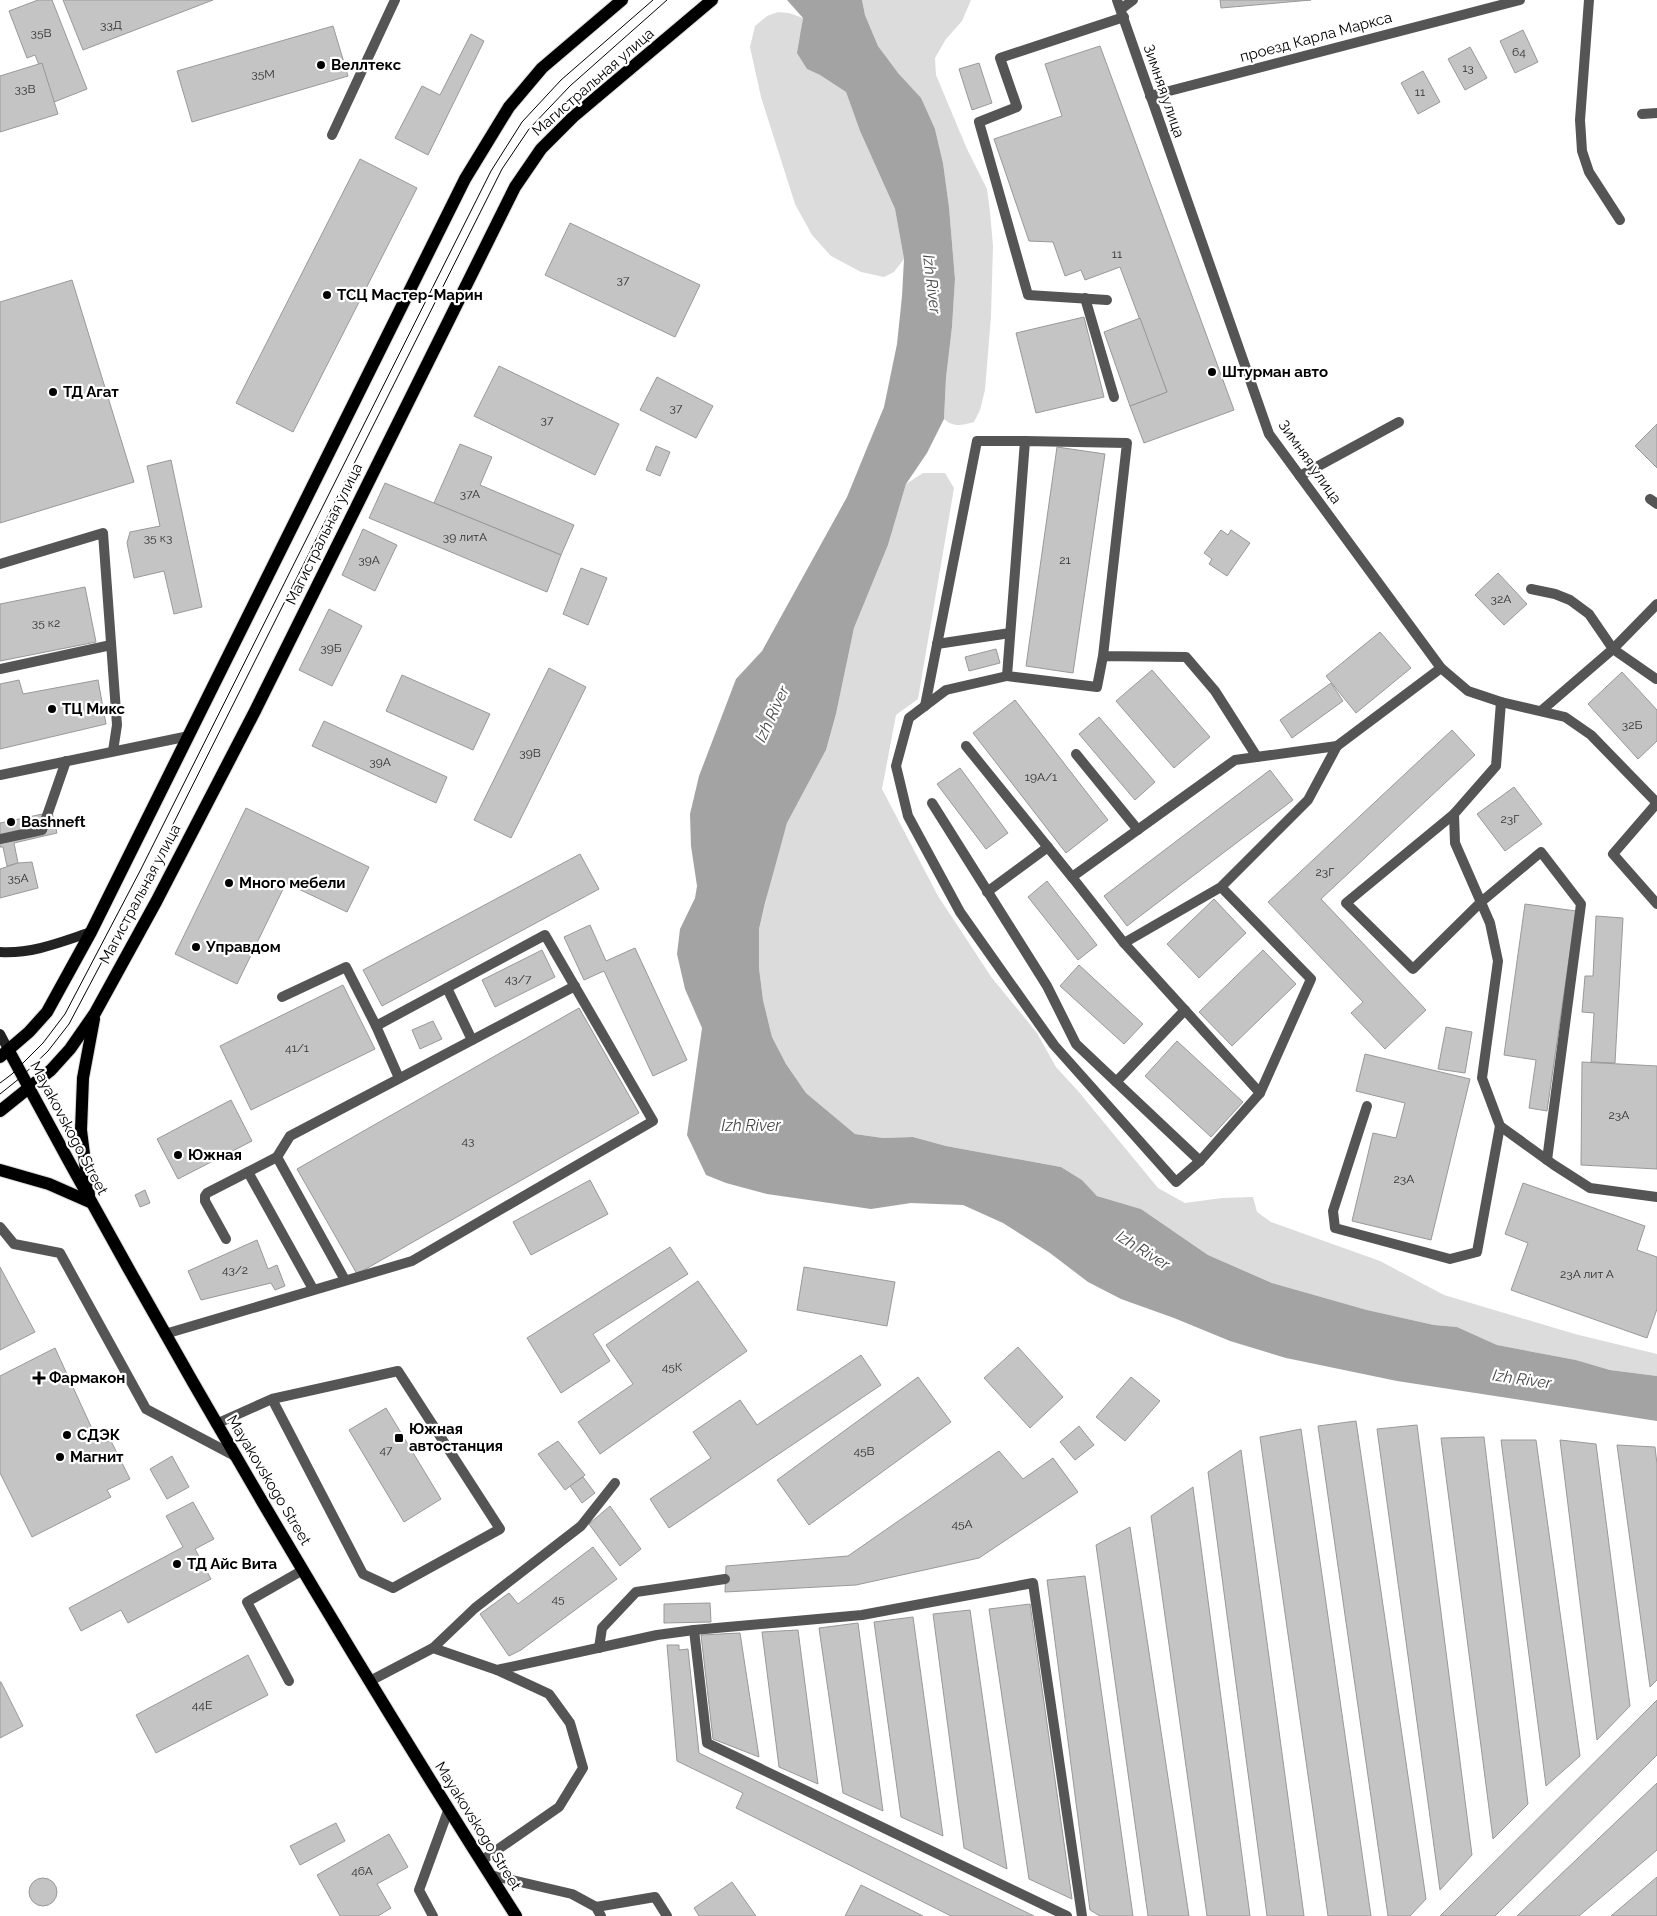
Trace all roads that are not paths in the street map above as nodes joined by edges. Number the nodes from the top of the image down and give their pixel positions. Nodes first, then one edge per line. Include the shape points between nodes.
1 (395, 0) edge
2 (622, 0) edge
3 (712, 0) edge
4 (1133, 0) edge
5 (1520, 0) edge
6 (1589, 0) edge
7 (1121, 9) edge
8 (1150, 96) junction
9 (1657, 113) edge
10 (1642, 114) dead end
11 (332, 135) dead end
12 (1620, 220) dead end
13 (1085, 298) junction
14 (1107, 300) dead end
15 (1114, 397) dead end
16 (1399, 422) dead end
17 (1025, 441) junction
18 (1300, 476) junction
19 (0, 564) edge
20 (1531, 590) dead end
21 (1657, 604) edge
22 (1010, 633) junction
23 (937, 644) junction
24 (111, 645) junction
25 (1613, 649) junction
26 (1104, 656) junction
27 (1441, 668) junction
28 (0, 669) edge
29 (1007, 676) junction
30 (1656, 679) edge
31 (1501, 702) junction
32 (925, 706) junction
33 (1541, 711) junction
34 (189, 736) junction
35 (966, 746) dead end
36 (1337, 746) junction
37 (114, 752) junction
38 (1076, 754) dead end
39 (1257, 757) junction
40 (66, 761) junction
41 (0, 775) edge
42 (932, 803) dead end
43 (1657, 803) edge
44 (1454, 814) junction
45 (1138, 830) junction
46 (0, 839) edge
47 (1048, 847) junction
48 (1072, 878) junction
49 (1221, 887) junction
50 (987, 892) junction
51 (1481, 902) junction
52 (1657, 904) edge
53 (91, 932) junction
54 (1124, 944) junction
55 (0, 952) edge
56 (575, 986) junction
57 (447, 988) junction
58 (282, 997) dead end
59 (1185, 1010) junction
60 (95, 1013) junction
61 (376, 1026) junction
62 (0, 1034) edge
63 (472, 1040) junction
64 (5, 1054) edge
65 (399, 1078) junction
66 (1116, 1082) junction
67 (29, 1088) junction
68 (1260, 1093) junction
69 (1367, 1106) dead end
70 (0, 1111) edge
71 (1500, 1126) junction
72 (277, 1157) junction
73 (1547, 1160) junction
74 (1200, 1161) junction
75 (0, 1170) edge
76 (248, 1172) junction
77 (1657, 1197) edge
78 (90, 1202) junction
79 (0, 1227) edge
80 (226, 1239) dead end
81 (345, 1280) junction
82 (313, 1289) junction
83 (165, 1334) junction
84 (272, 1399) junction
85 (216, 1424) junction
86 (235, 1456) junction
87 (615, 1483) dead end
88 (303, 1570) junction
89 (725, 1580) dead end
90 (694, 1630) junction
91 (433, 1648) junction
92 (599, 1648) junction
93 (496, 1670) junction
94 (289, 1681) dead end
95 (370, 1681) junction
96 (448, 1811) junction
97 (481, 1861) junction
98 (490, 1875) junction
99 (599, 1911) edge
100 (433, 1916) edge
101 (516, 1916) edge
102 (667, 1916) edge
103 (1067, 1916) edge
104 (1082, 1916) edge

1 - 11 street
2 - 34 main road, Магистральная улица via 542,68 509,107 465,179
3 - 60 main road, Магистральная улица via 573,117 541,149 515,187 255,711
4 - 7 street
5 - 8 street, проезд Карла Маркса
6 - 12 street via 1580,120 1582,150 1589,172
7 - 8 street, Зимняя улица
7 - 13 street via 1000,58 1017,107 979,122 1028,295
8 - 18 street, Зимняя улица via 1269,434
9 - 10 street
13 - 14 street
13 - 15 street
16 - 18 street
17 - 22 street
17 - 23 street via 977,442
17 - 26 street via 1127,443
18 - 27 street, Зимняя улица
19 - 24 street via 103,532
20 - 25 street via 1570,600 1588,614
21 - 25 street
22 - 23 street
22 - 29 street
23 - 32 street
24 - 28 street
24 - 37 street via 117,724
25 - 30 street
25 - 33 street
26 - 29 street via 1096,687
26 - 39 street via 1186,657 1214,691
27 - 31 street, Зимняя улица via 1468,691
27 - 36 street
29 - 32 street via 946,690
31 - 33 street, Зимняя улица
31 - 44 street via 1496,766
32 - 74 street via 909,718 896,766 908,816 960,912 1054,1045 1176,1182
33 - 43 street, Зимняя улица via 1565,717 1591,735
34 - 37 street
34 - 53 main road, Магистральная улица
35 - 47 street
36 - 39 street
36 - 49 street via 1308,800
37 - 40 street
38 - 45 street
39 - 45 street via 1235,760
40 - 41 street
40 - 46 street via 42,830
42 - 50 street
43 - 52 street via 1613,854
44 - 51 street via 1455,844
44 - 51 street via 1346,902 1413,969
45 - 48 street
47 - 48 street
47 - 50 street
48 - 54 street
49 - 54 street
49 - 68 street via 1311,979
50 - 66 street via 1046,986 1076,1044
51 - 71 street via 1490,923 1498,961 1482,1078
51 - 73 street via 1541,852 1581,904
53 - 55 main road via 42,948
53 - 64 main road, Магистральная улица via 47,1012
54 - 59 street
56 - 57 street via 545,936
56 - 63 street
56 - 81 street via 653,1121 412,1261
57 - 61 street
57 - 63 street
58 - 61 street via 346,966
59 - 66 street
59 - 68 street
60 - 67 main road, Магистральная улица via 70,1050
60 - 78 main road via 83,1078 81,1130
61 - 65 street
62 - 64 main road
63 - 65 street
64 - 67 main road, Mayakovskogo Street
65 - 72 street via 294,1133
66 - 74 street
67 - 70 main road, Магистральная улица
67 - 78 main road, Mayakovskogo Street
68 - 74 street
69 - 71 street via 1333,1211 1335,1228 1450,1259 1477,1252
71 - 73 street
72 - 76 street
72 - 81 street
73 - 77 street via 1590,1188
75 - 78 main road via 49,1184
76 - 80 street via 205,1196
76 - 82 street
78 - 83 main road, Mayakovskogo Street
79 - 86 street via 14,1244 60,1252 146,1409
81 - 82 street
82 - 83 street
83 - 85 main road, Mayakovskogo Street
84 - 84 street via 398,1371 500,1529 393,1588 363,1574
84 - 85 street
85 - 86 main road, Mayakovskogo Street
86 - 88 main road, Mayakovskogo Street
87 - 91 street via 581,1526 474,1608
88 - 94 street via 247,1602
88 - 95 main road, Mayakovskogo Street
89 - 92 street via 636,1592 602,1628
90 - 92 street
90 - 103 street via 707,1743
90 - 104 street via 862,1615 1032,1583
91 - 93 street
91 - 95 street
92 - 93 street
93 - 97 street via 550,1694 570,1723 583,1768 559,1807
95 - 96 main road, Mayakovskogo Street
96 - 97 main road, Mayakovskogo Street
96 - 100 street via 418,1890
97 - 98 main road, Mayakovskogo Street
98 - 99 street via 572,1894
98 - 101 main road, Mayakovskogo Street
99 - 102 street via 655,1896

